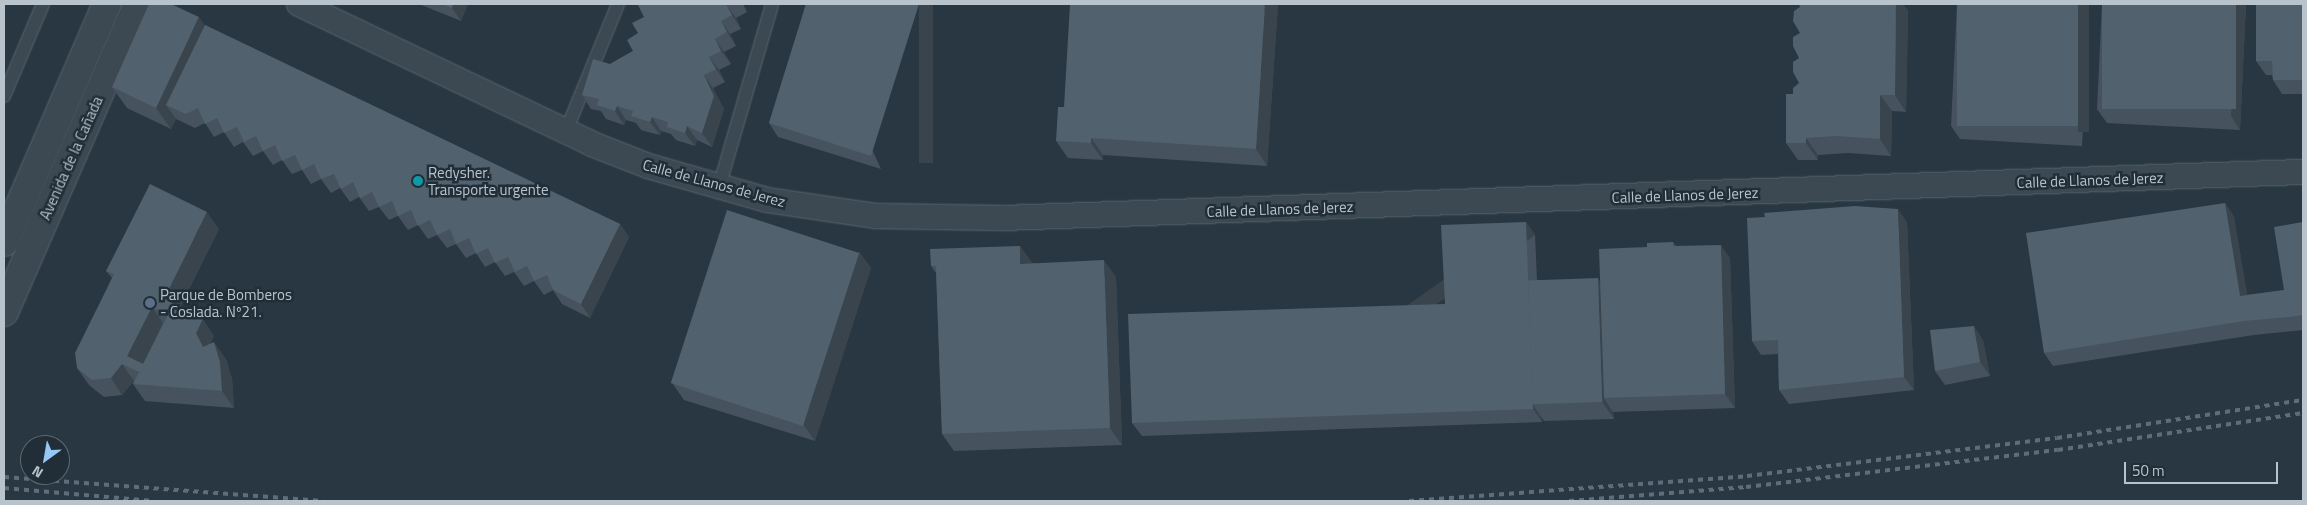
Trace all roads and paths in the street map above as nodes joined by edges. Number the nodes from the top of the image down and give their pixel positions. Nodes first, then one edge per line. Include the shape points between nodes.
1 (43, 4) edge
2 (107, 4) edge
3 (138, 4) edge
4 (299, 4) edge
5 (618, 4) edge
6 (772, 4) edge
7 (4, 96) edge
8 (566, 131) junction
9 (2303, 172) edge
10 (719, 187) junction
11 (4, 242) edge
12 (4, 312) edge

1 - 7 lane
2 - 11 street, Avenida de la Cañada
3 - 12 street, Avenida de la Cañada
4 - 8 street, Calle de Llanos de Jerez
5 - 8 lane
6 - 10 lane
8 - 10 street, Calle de Llanos de Jerez via 648,166
9 - 10 street, Calle de Llanos de Jerez via 1003,218 875,216 767,200

